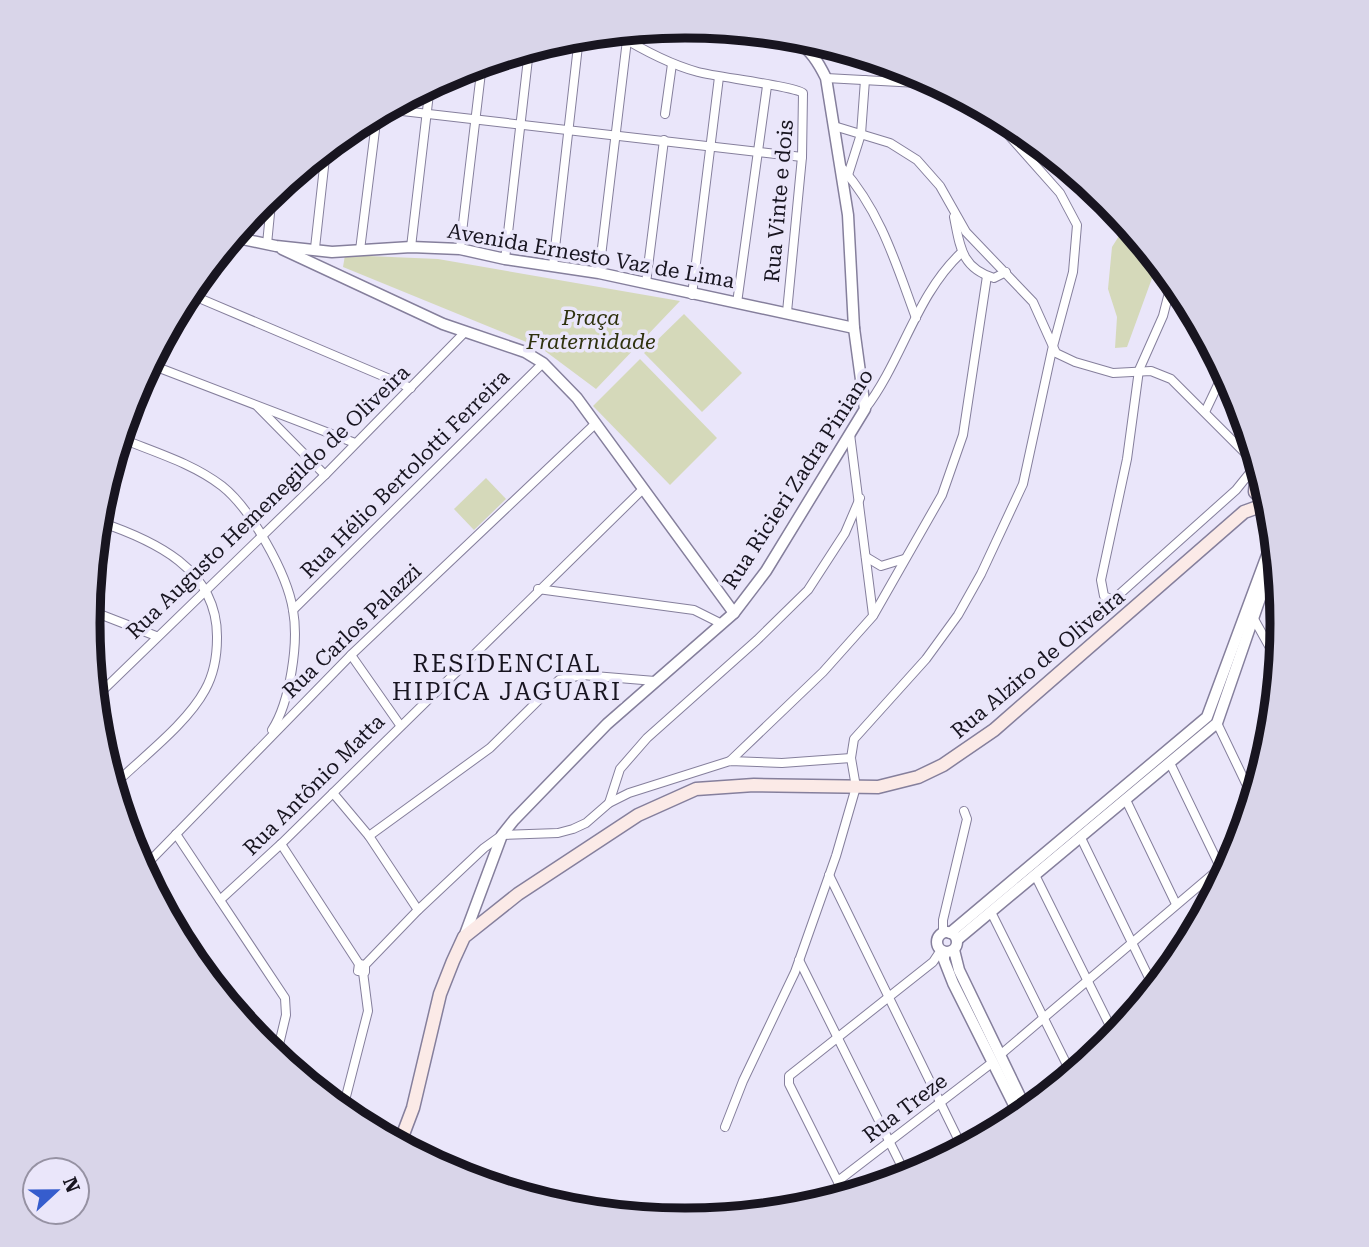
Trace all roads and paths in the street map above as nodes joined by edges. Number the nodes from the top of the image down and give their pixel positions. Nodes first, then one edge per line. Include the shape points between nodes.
1 (627, 42) edge
2 (630, 42) edge
3 (578, 49) edge
4 (812, 53) edge
5 (528, 60) edge
6 (672, 64) junction
7 (481, 76) edge
8 (719, 77) junction
9 (826, 78) junction
10 (865, 80) junction
11 (906, 82) edge
12 (767, 86) junction
13 (429, 98) edge
14 (403, 111) edge
15 (427, 114) junction
16 (665, 114) dead end
17 (476, 119) junction
18 (521, 124) junction
19 (834, 126) junction
20 (375, 127) edge
21 (569, 130) junction
22 (616, 134) junction
23 (861, 134) junction
24 (1009, 136) edge
25 (663, 140) junction
26 (710, 146) junction
27 (758, 152) junction
28 (802, 157) junction
29 (325, 162) edge
30 (844, 171) junction
31 (272, 209) edge
32 (953, 211) junction
33 (956, 228) junction
34 (966, 232) junction
35 (244, 239) edge
36 (272, 245) junction
37 (411, 247) junction
38 (315, 248) junction
39 (460, 249) junction
40 (360, 250) junction
41 (332, 252) junction
42 (961, 253) junction
43 (505, 259) junction
44 (553, 266) junction
45 (331, 272) junction
46 (1006, 272) junction
47 (599, 273) junction
48 (987, 276) junction
49 (646, 283) junction
50 (1168, 294) edge
51 (692, 295) junction
52 (198, 298) edge
53 (737, 303) junction
54 (787, 312) junction
55 (916, 318) junction
56 (854, 328) junction
57 (465, 332) junction
58 (1052, 350) junction
59 (543, 363) junction
60 (159, 368) edge
61 (1139, 370) junction
62 (1218, 385) edge
63 (411, 388) junction
64 (256, 405) junction
65 (865, 410) junction
66 (1205, 412) junction
67 (594, 425) junction
68 (850, 434) junction
69 (129, 442) edge
70 (355, 443) junction
71 (1243, 451) edge
72 (1250, 473) edge
73 (325, 475) junction
74 (643, 489) junction
75 (1254, 490) edge
76 (860, 498) junction
77 (1258, 507) edge
78 (1244, 512) junction
79 (108, 526) edge
80 (261, 536) junction
81 (866, 557) junction
82 (908, 557) junction
83 (1265, 561) edge
84 (1267, 578) edge
85 (538, 589) junction
86 (206, 590) junction
87 (293, 610) junction
88 (734, 613) junction
89 (100, 614) edge
90 (873, 616) junction
91 (1254, 619) junction
92 (722, 624) junction
93 (156, 636) junction
94 (1269, 646) edge
95 (351, 655) junction
96 (655, 681) junction
97 (104, 687) edge
98 (1214, 718) junction
99 (400, 725) junction
100 (265, 740) junction
101 (851, 758) junction
102 (730, 761) junction
103 (1170, 763) junction
104 (120, 779) edge
105 (1247, 785) edge
106 (856, 787) junction
107 (333, 793) junction
108 (1126, 800) junction
109 (609, 803) junction
110 (964, 811) dead end
111 (176, 834) junction
112 (502, 835) junction
113 (369, 836) junction
114 (1081, 838) junction
115 (281, 845) junction
116 (150, 861) edge
117 (1218, 863) edge
118 (830, 875) junction
119 (1035, 876) junction
120 (1210, 880) edge
121 (220, 900) junction
122 (1176, 904) junction
123 (418, 910) junction
124 (991, 912) junction
125 (464, 937) junction
126 (1132, 942) junction
127 (948, 943) junction
128 (799, 960) junction
129 (363, 967) junction
130 (1150, 979) edge
131 (1088, 981) junction
132 (890, 996) junction
133 (1043, 1019) junction
134 (1109, 1025) edge
135 (839, 1037) junction
136 (279, 1045) edge
137 (997, 1059) junction
138 (1067, 1065) edge
139 (345, 1100) edge
140 (940, 1102) junction
141 (1022, 1102) edge
142 (1016, 1106) edge
143 (725, 1127) dead end
144 (403, 1136) edge
145 (958, 1140) edge
146 (890, 1141) junction
147 (902, 1166) edge
148 (838, 1181) junction
149 (841, 1187) edge

1 - 22 street
2 - 6 street
3 - 21 street
4 - 9 street
5 - 18 street
6 - 8 street
6 - 16 street
7 - 17 street
8 - 12 street
8 - 26 street
9 - 10 street
9 - 19 street
10 - 11 street
10 - 23 street
12 - 27 street
12 - 28 street, Rua Vinte e dois via 803,93
13 - 15 street
14 - 15 street
15 - 17 street
15 - 37 street
17 - 18 street
17 - 39 street
18 - 21 street
18 - 43 street
19 - 23 street
19 - 30 street
20 - 40 street
21 - 22 street
21 - 44 street
22 - 25 street
22 - 47 street
23 - 30 street
23 - 32 street via 890,143 917,160 940,186
24 - 58 street via 1069,206 1077,225 1073,272
25 - 26 street
25 - 49 street
26 - 27 street
26 - 51 street
27 - 28 street
27 - 53 street
28 - 54 street, Rua Vinte e dois
29 - 38 street
30 - 55 street via 880,225
30 - 56 street
31 - 36 street
32 - 33 street
32 - 34 street
33 - 34 street
33 - 42 street
34 - 46 street
35 - 36 street
36 - 38 street, Avenida Ernesto Vaz de Lima
36 - 45 street
37 - 39 street, Avenida Ernesto Vaz de Lima
37 - 40 street, Avenida Ernesto Vaz de Lima
38 - 41 street, Avenida Ernesto Vaz de Lima
39 - 43 street, Avenida Ernesto Vaz de Lima
40 - 41 street, Avenida Ernesto Vaz de Lima
41 - 45 street
42 - 48 street
42 - 55 street, Rua Ricieri Zadra Piniano
43 - 44 street, Avenida Ernesto Vaz de Lima
44 - 47 street, Avenida Ernesto Vaz de Lima
45 - 57 street
46 - 48 street via 998,278
46 - 58 street via 1033,302
47 - 49 street, Avenida Ernesto Vaz de Lima
48 - 82 street via 963,435 942,495
49 - 51 street, Avenida Ernesto Vaz de Lima
50 - 61 street
51 - 53 street, Avenida Ernesto Vaz de Lima
52 - 63 street
53 - 54 street, Avenida Ernesto Vaz de Lima
54 - 56 street, Avenida Ernesto Vaz de Lima
55 - 65 street, Rua Ricieri Zadra Piniano
56 - 65 street
57 - 59 street via 525,352
57 - 63 street, Rua Augusto Hemenegildo de Oliveira
58 - 61 street via 1113,373
58 - 101 street via 1023,484 987,562 958,615 926,659 854,739
59 - 67 street via 577,398
59 - 87 street, Rua Hélio Bertolotti Ferreira
60 - 64 street
61 - 66 street via 1171,379
61 - 72 street via 1101,580 1104,596 1113,600
62 - 66 street
63 - 70 street, Rua Augusto Hemenegildo de Oliveira
64 - 70 street
64 - 73 street
65 - 68 street, Rua Ricieri Zadra Piniano
66 - 71 street
67 - 74 street
67 - 95 street, Rua Carlos Palazzi
68 - 76 street
68 - 88 street, Rua Ricieri Zadra Piniano via 766,571
69 - 80 street via 199,471 222,486 243,505
70 - 73 street, Rua Augusto Hemenegildo de Oliveira
73 - 80 street, Rua Augusto Hemenegildo de Oliveira
74 - 85 street, Rua Antônio Matta
74 - 88 street
75 - 78 main road, Rua Alziro de Oliveira
76 - 81 street
76 - 109 street via 845,533 808,590 647,738 620,769
77 - 78 main road, Rua Alziro de Oliveira
78 - 106 main road, Rua Alziro de Oliveira via 967,751 918,777 878,787
79 - 86 street via 162,548 190,568
80 - 86 street, Rua Augusto Hemenegildo de Oliveira
80 - 87 street
81 - 82 street via 881,566
81 - 90 street
82 - 90 street
83 - 98 street
84 - 91 street
85 - 92 street via 694,610
85 - 99 street, Rua Antônio Matta
86 - 93 street, Rua Augusto Hemenegildo de Oliveira
86 - 104 street via 215,608 218,638 214,669 205,690 188,713
87 - 100 street via 293,659 287,689 275,726
88 - 92 street, Rua Ricieri Zadra Piniano
89 - 93 street
90 - 102 street
91 - 94 street
91 - 98 street
92 - 96 street, Rua Ricieri Zadra Piniano
93 - 97 street, Rua Augusto Hemenegildo de Oliveira
95 - 99 street
95 - 100 street, Rua Carlos Palazzi
96 - 112 street, Rua Ricieri Zadra Piniano via 607,724
96 - 113 street via 582,675 559,680 490,748
98 - 103 street
98 - 105 street
98 - 127 street
99 - 107 street, Rua Antônio Matta
100 - 111 street, Rua Carlos Palazzi
101 - 102 street
101 - 106 street
102 - 109 street
103 - 108 street
103 - 117 street
106 - 118 street
106 - 125 main road, Rua Alziro de Oliveira via 717,786 669,800 547,875
107 - 113 street
107 - 115 street, Rua Antônio Matta
108 - 114 street
108 - 122 street
109 - 112 street via 586,824 573,829
110 - 127 street via 967,819 943,920
111 - 116 street, Rua Carlos Palazzi
111 - 121 street
112 - 123 street
112 - 125 street, Rua Ricieri Zadra Piniano
113 - 123 street
114 - 119 street
114 - 126 street
115 - 121 street, Rua Antônio Matta
115 - 129 street
118 - 128 street
118 - 132 street
119 - 124 street
119 - 131 street
120 - 122 street, Rua Treze
121 - 136 street via 285,998
122 - 126 street, Rua Treze
123 - 129 street
124 - 127 street
124 - 133 street
125 - 144 main road via 440,994
126 - 130 street
126 - 131 street, Rua Treze
127 - 132 street via 933,962
127 - 137 street
128 - 135 street
128 - 143 street
129 - 139 street via 368,1011
131 - 133 street, Rua Treze
131 - 134 street
132 - 135 street
132 - 140 street
133 - 137 street, Rua Treze
133 - 138 street
135 - 146 street
135 - 148 street via 792,1072 788,1081
137 - 140 street, Rua Treze
137 - 141 street
137 - 142 street
140 - 145 street
140 - 146 street, Rua Treze
146 - 147 street
146 - 148 street, Rua Treze
148 - 149 street

